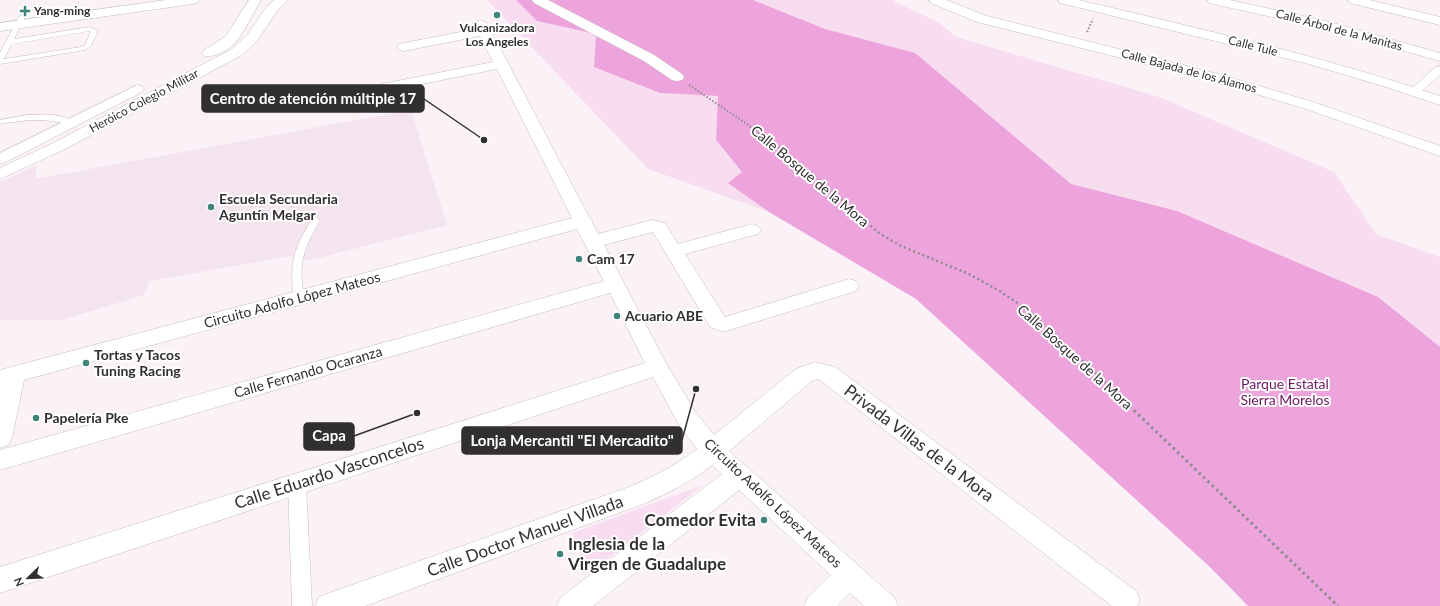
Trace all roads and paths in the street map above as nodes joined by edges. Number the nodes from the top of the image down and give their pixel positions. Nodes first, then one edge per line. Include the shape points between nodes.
1 (193, 0) edge
2 (253, 0) edge
3 (538, 0) edge
4 (935, 0) edge
5 (1064, 0) edge
6 (1213, 0) edge
7 (1354, 0) edge
8 (138, 3) edge
9 (277, 4) edge
10 (1098, 9) junction
11 (0, 20) edge
12 (20, 21) junction
13 (1440, 21) edge
14 (0, 28) edge
15 (9, 42) junction
16 (1082, 44) junction
17 (404, 47) dead end
18 (1440, 57) edge
19 (502, 64) junction
20 (1440, 69) edge
21 (677, 77) joint
22 (382, 88) dead end
23 (1414, 92) junction
24 (1440, 101) edge
25 (0, 122) edge
26 (72, 123) junction
27 (1440, 151) edge
28 (0, 159) edge
29 (0, 174) edge
30 (316, 220) dead end
31 (584, 221) junction
32 (752, 230) dead end
33 (594, 241) junction
34 (674, 251) junction
35 (616, 284) junction
36 (849, 286) dead end
37 (299, 298) junction
38 (658, 367) junction
39 (7, 376) edge
40 (0, 438) edge
41 (713, 451) junction
42 (0, 460) edge
43 (739, 475) junction
44 (297, 484) junction
45 (850, 575) junction
46 (0, 580) edge
47 (1126, 600) dead end
48 (302, 606) edge
49 (329, 606) edge
50 (571, 606) edge
51 (818, 606) edge
52 (884, 606) edge
53 (1338, 606) edge

1 - 8 street
2 - 9 street
2 - 26 street, Heróico Colegio Militar via 235,33 223,46
3 - 21 street via 649,58
4 - 16 street, Calle Bajada de los Álamos via 982,19
5 - 10 street, Calle Tule
6 - 18 street, Calle Árbol de la Manitas via 1330,26
7 - 13 street
8 - 12 street
9 - 29 street, Heróico Colegio Militar via 252,38 237,52 59,146
10 - 16 path
10 - 23 street, Calle Tule via 1310,60
11 - 12 street
12 - 14 street
12 - 15 lane
15 - 15 lane via 89,29 95,31 88,46 83,49 1,62
16 - 27 street, Calle Bajada de los Álamos via 1217,78 1308,105
17 - 19 street, Circuito Adolfo López Mateos via 482,28
19 - 22 street
19 - 31 street, Circuito Adolfo López Mateos
20 - 23 street
21 - 53 path, Calle Bosque de la Mora via 747,124 801,165 879,233 901,246 969,274 1028,310
23 - 24 street, Calle Tule
25 - 26 lane via 45,116
26 - 28 street, Heróico Colegio Militar
30 - 37 lane via 298,253 295,265
31 - 33 street, Circuito Adolfo López Mateos
31 - 37 street, Circuito Adolfo López Mateos
32 - 34 street
33 - 34 street via 656,226
33 - 35 street, Circuito Adolfo López Mateos
34 - 36 street via 717,322 723,325
35 - 38 street, Circuito Adolfo López Mateos
35 - 42 street, Calle Fernando Ocaranza
37 - 39 street, Circuito Adolfo López Mateos
38 - 41 street, Circuito Adolfo López Mateos via 688,420
38 - 44 street, Calle Eduardo Vasconcelos
39 - 40 street
41 - 43 street, Circuito Adolfo López Mateos
41 - 47 street, Privada Villas de la Mora via 809,372 822,370
41 - 49 street, Calle Doctor Manuel Villada via 677,476 638,495
43 - 45 street, Circuito Adolfo López Mateos
43 - 50 street
44 - 46 street, Calle Eduardo Vasconcelos
44 - 48 street
45 - 51 street
45 - 52 street, Circuito Adolfo López Mateos

